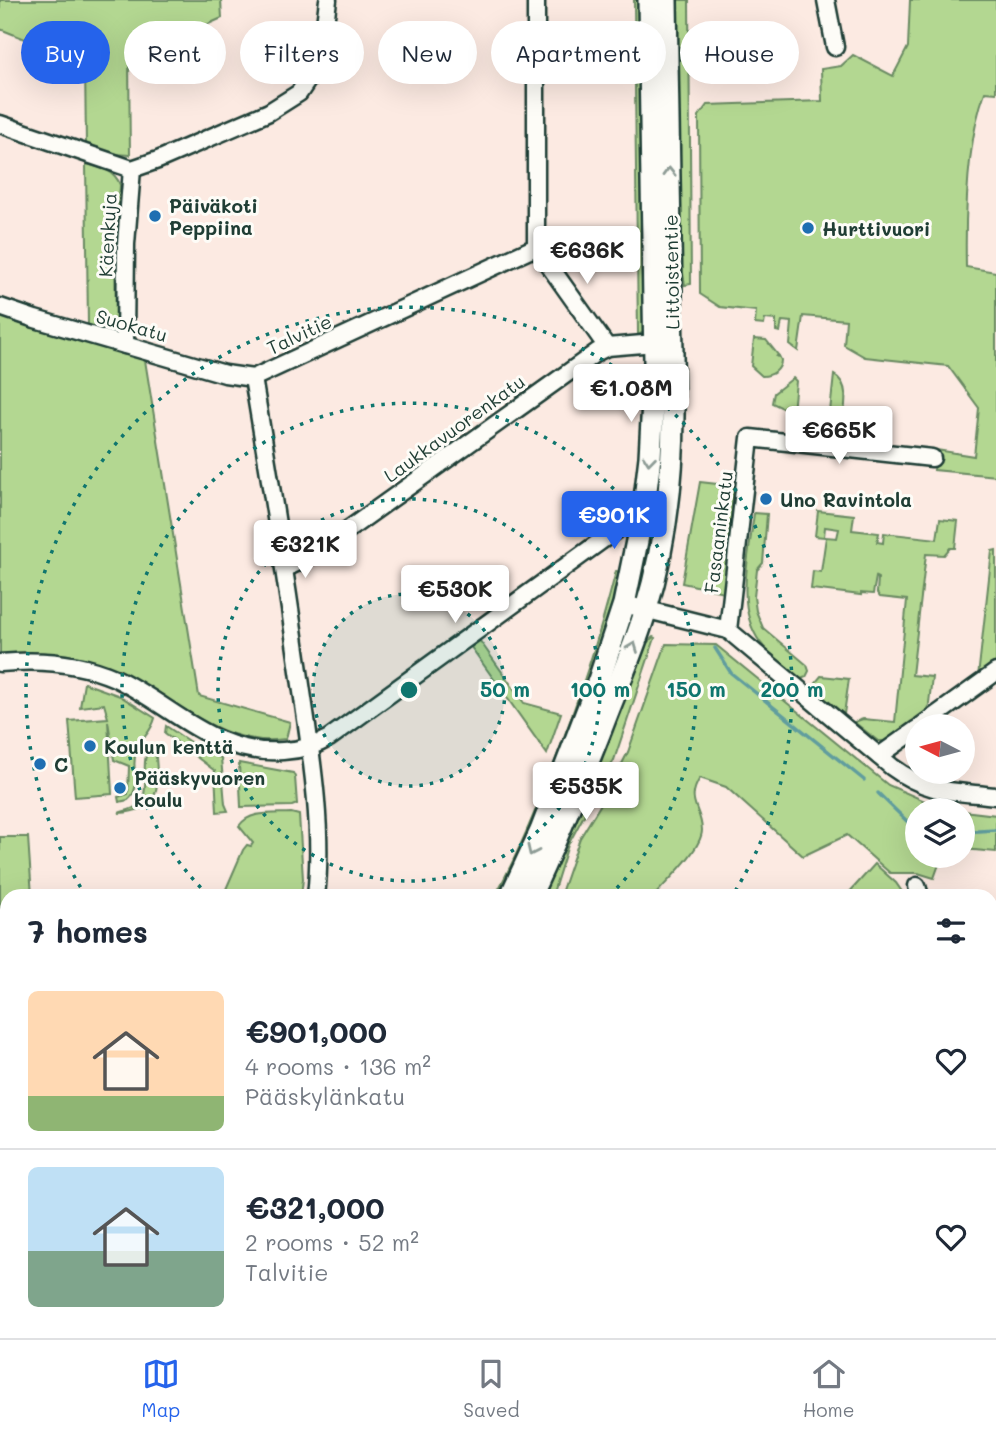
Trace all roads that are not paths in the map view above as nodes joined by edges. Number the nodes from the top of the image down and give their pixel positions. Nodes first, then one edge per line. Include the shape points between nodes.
1 (328, 0) edge
2 (536, 0) edge
3 (649, 0) edge
4 (666, 0) edge
5 (826, 0) edge
6 (835, 47) dead end
7 (0, 124) edge
8 (132, 169) junction
9 (536, 247) junction
10 (0, 307) edge
11 (655, 343) junction
12 (125, 345) junction
13 (607, 347) junction
14 (253, 378) junction
15 (932, 457) dead end
16 (615, 530) dead end
17 (284, 566) junction
18 (624, 604) junction
19 (646, 610) junction
20 (728, 630) junction
21 (0, 663) edge
22 (996, 672) edge
23 (937, 714) edge
24 (905, 737) edge
25 (310, 748) junction
26 (879, 756) junction
27 (996, 796) edge
28 (316, 889) edge
29 (514, 889) edge
30 (533, 889) edge

1 - 8 street via 323,49 299,93 258,117
2 - 9 street
3 - 11 main road, Littoistentie
19 -> 4 main road, Littoistentie via 665,520 673,448
5 - 6 street
7 - 8 street
8 - 12 street, Käenkuja
9 - 13 street
9 - 14 street, Talvitie
10 - 12 street, Suokatu
11 - 13 street, Laukkavuorenkatu
11 -> 18 main road, Littoistentie via 647,482
12 - 14 street, Suokatu
13 - 17 street, Laukkavuorenkatu via 314,554
14 - 17 street, Talvitie
15 - 20 street, Fasaaninkatu via 750,438
16 - 25 street
17 - 25 street, Talvitie
18 - 19 street
18 -> 29 main road, Littoistentie via 565,772
19 - 20 street
30 -> 19 main road, Littoistentie
20 - 26 street
21 - 25 street via 41,660 113,677 234,747 276,752
22 - 23 street
24 - 26 street
25 - 28 street, Talvitie via 318,844
26 - 27 street via 928,788

